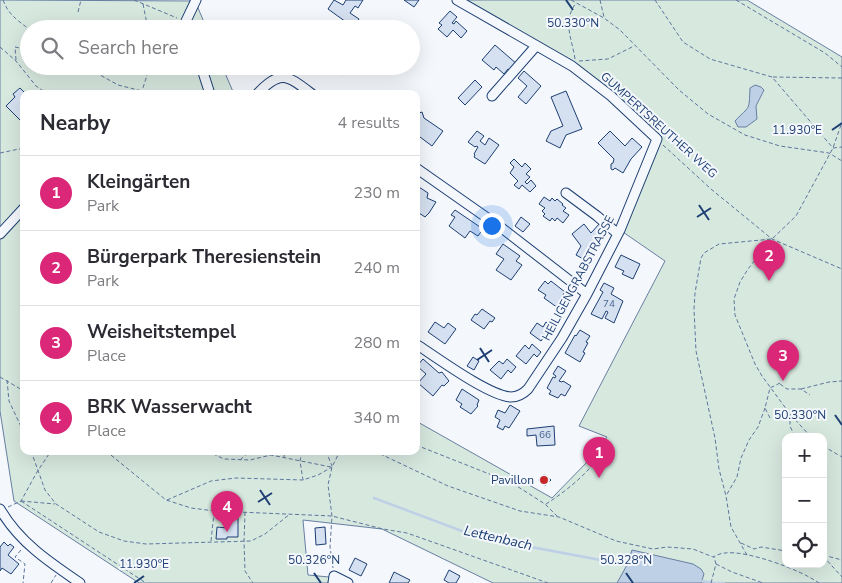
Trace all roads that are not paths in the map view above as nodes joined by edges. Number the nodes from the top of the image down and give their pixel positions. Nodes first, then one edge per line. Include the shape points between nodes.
1 (196, 0) edge
2 (457, 0) edge
3 (189, 20) edge
4 (536, 46) junction
5 (204, 75) edge
6 (209, 90) edge
7 (261, 90) edge
8 (306, 90) edge
9 (492, 96) dead end
10 (657, 139) joint
11 (420, 171) edge
12 (566, 193) dead end
13 (20, 212) edge
14 (0, 234) edge
15 (618, 234) junction
16 (587, 294) junction
17 (420, 347) edge
18 (0, 510) edge
19 (3, 523) edge
20 (334, 579) edge
21 (80, 583) edge
22 (348, 583) edge

1 - 3 street
2 - 4 street, GUMPERTSREUTHER WEG
4 - 9 street
4 - 10 street, GUMPERTSREUTHER WEG via 572,66 611,96
5 - 6 street
7 - 8 street via 274,78 285,76
10 - 15 street, HEILIGENGRABSTRASSE
11 - 16 street
12 - 15 street
13 - 14 street
15 - 16 street, HEILIGENGRABSTRASSE
16 - 17 street, HEILIGENGRABSTRASSE via 528,389 512,397 483,387
18 - 19 street
19 - 21 street via 43,558
20 - 22 street

